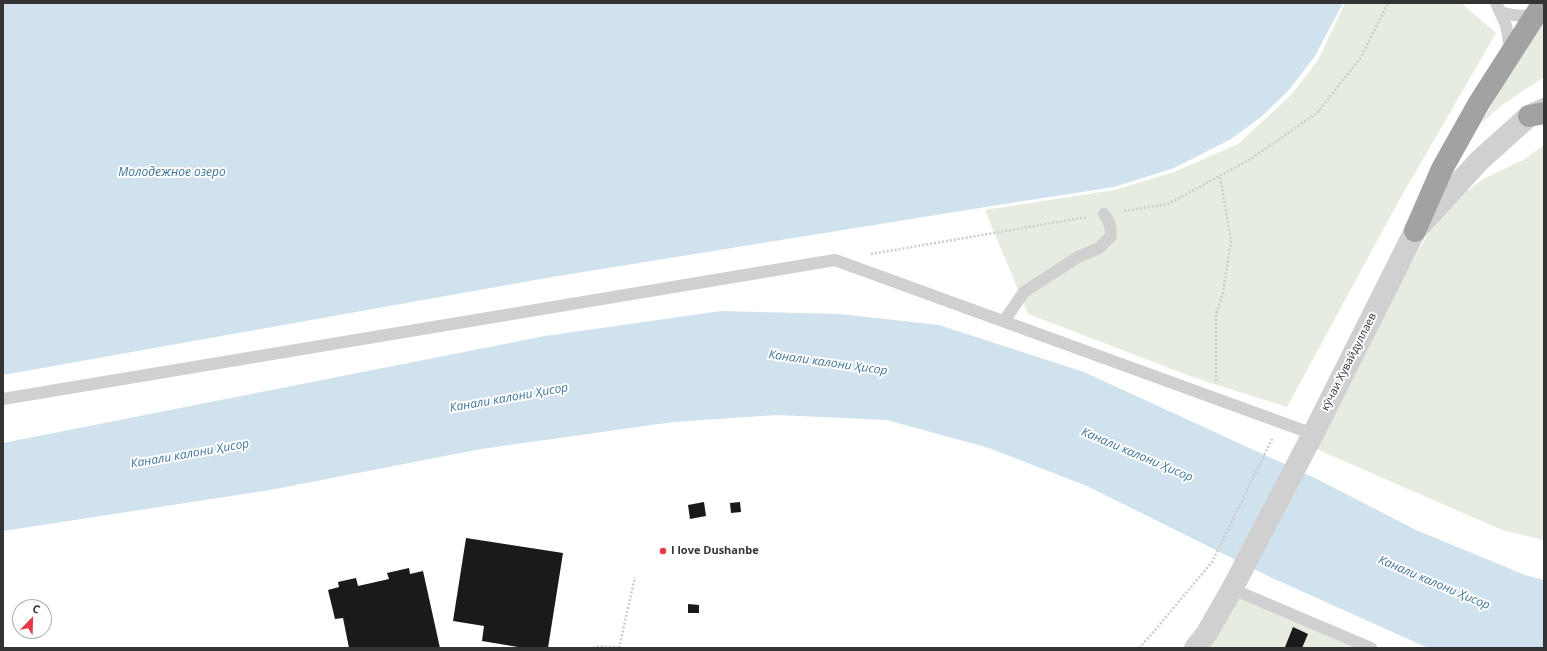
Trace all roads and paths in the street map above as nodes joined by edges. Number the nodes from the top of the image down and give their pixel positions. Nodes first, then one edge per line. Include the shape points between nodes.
1 (1388, 3) edge
2 (1498, 8) edge
3 (1539, 9) edge
4 (1511, 54) junction
5 (1539, 113) edge
6 (1220, 176) junction
7 (1104, 214) junction
8 (1415, 232) junction
9 (835, 260) junction
10 (1004, 321) junction
11 (1223, 384) dead end
12 (3, 399) edge
13 (1275, 433) dead end
14 (1313, 434) junction
15 (634, 577) dead end
16 (1232, 589) junction
17 (593, 648) edge
18 (620, 648) edge
19 (1139, 648) edge
20 (1195, 648) edge
21 (1371, 648) edge

1 - 6 path via 1361,57 1316,113 1249,160
2 - 3 lane via 1510,15 1522,17
2 - 4 lane via 1506,25
3 - 4 highway
4 - 8 highway via 1479,103 1442,169
5 - 8 street, кӯчаи Хувайдуллаев via 1479,161
6 - 7 path via 1168,204
6 - 11 path via 1231,241 1223,293 1216,314 1216,381
7 - 9 path
7 - 10 lane via 1110,224 1111,236 1099,248 1078,257 1024,292
8 - 14 street, кӯчаи Хувайдуллаев
9 - 10 lane
9 - 12 lane
10 - 14 lane
13 - 19 path via 1212,562
14 - 16 street, кӯчаи Хувайдуллаев
15 - 18 path
16 - 20 street, кӯчаи Хувайдуллаев via 1207,633
16 - 21 lane
17 - 18 path

